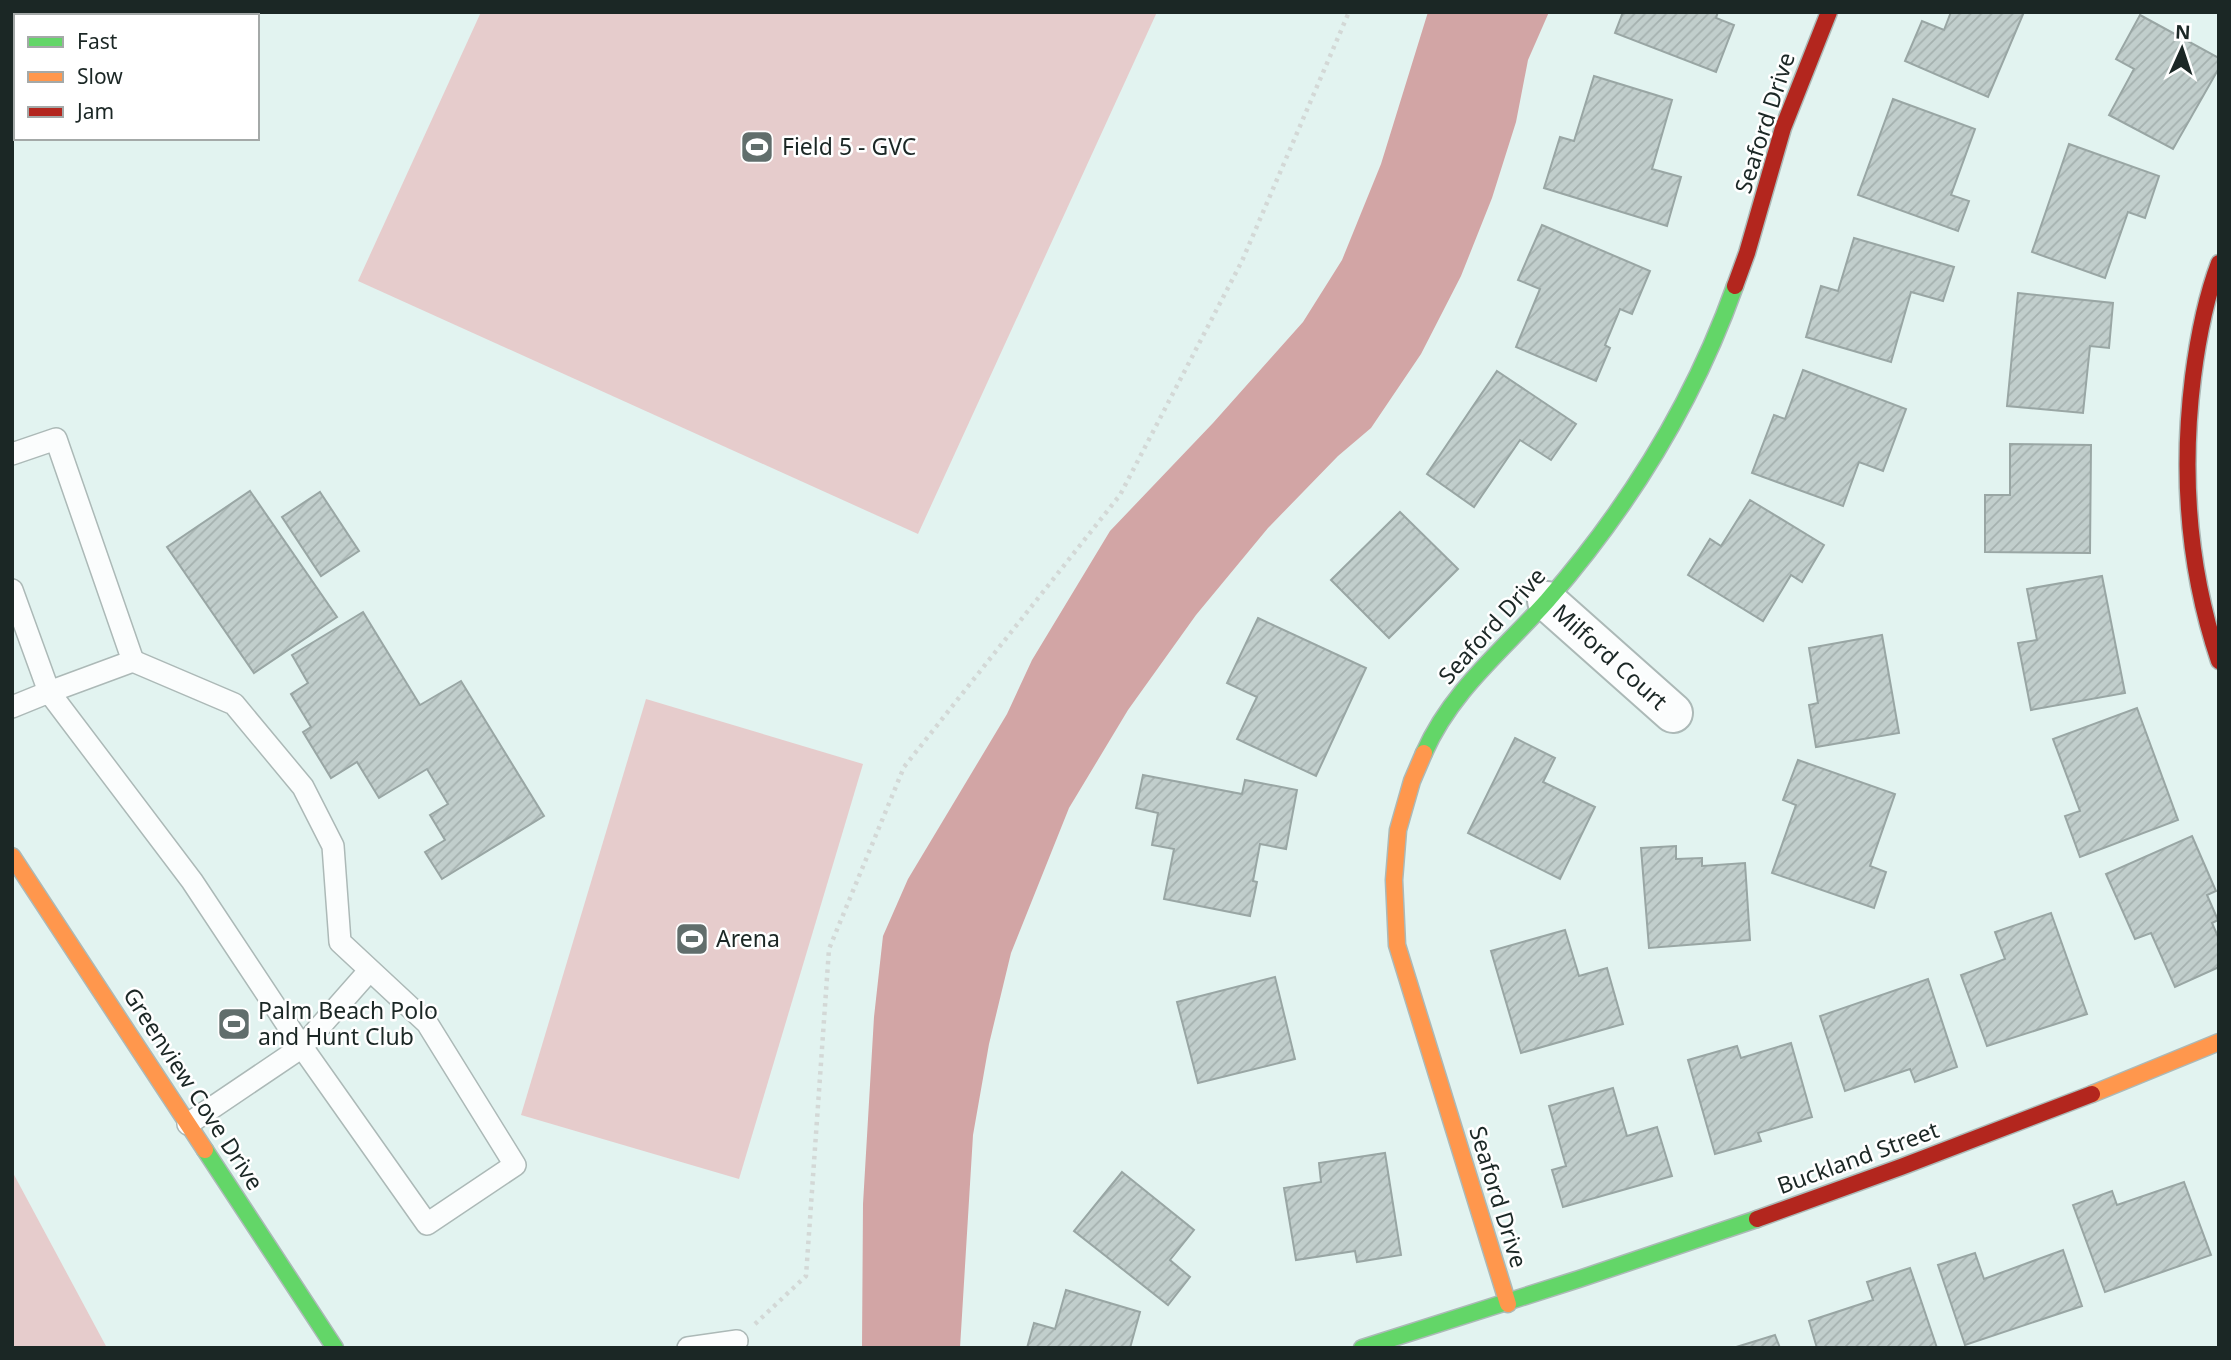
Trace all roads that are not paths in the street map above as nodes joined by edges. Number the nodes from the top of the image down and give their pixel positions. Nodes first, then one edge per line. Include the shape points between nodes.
1 (1829, 12) edge
2 (2219, 263) edge
3 (12, 454) edge
4 (12, 590) edge
5 (1547, 601) junction
6 (134, 661) junction
7 (2219, 661) edge
8 (49, 692) junction
9 (12, 707) edge
10 (1673, 713) dead end
11 (12, 856) edge
12 (369, 971) junction
13 (2219, 1042) edge
14 (302, 1047) junction
15 (188, 1124) junction
16 (1508, 1304) junction
17 (737, 1341) road end
18 (335, 1348) edge
19 (688, 1348) edge
20 (1362, 1348) edge

1 - 5 street, Seaford Drive via 1783,128 1724,317 1681,409 1647,468
2 - 7 street via 2202,322 2189,402 2186,484 2194,565
3 - 6 lane via 56,439
4 - 8 lane
5 - 10 street, Milford Court
5 - 16 street, Seaford Drive via 1460,692 1432,735 1398,830 1394,880 1397,945
6 - 8 lane
6 - 12 lane via 234,704 303,787 333,846 340,942
8 - 9 lane
8 - 14 lane via 192,881
11 - 15 street, Greenview Cove Drive
12 - 14 lane
12 - 14 lane via 427,1023 515,1165 427,1224
13 - 16 street, Buckland Street via 1883,1175
14 - 15 lane
15 - 18 street, Greenview Cove Drive
16 - 20 street, Buckland Street
17 - 19 lane

